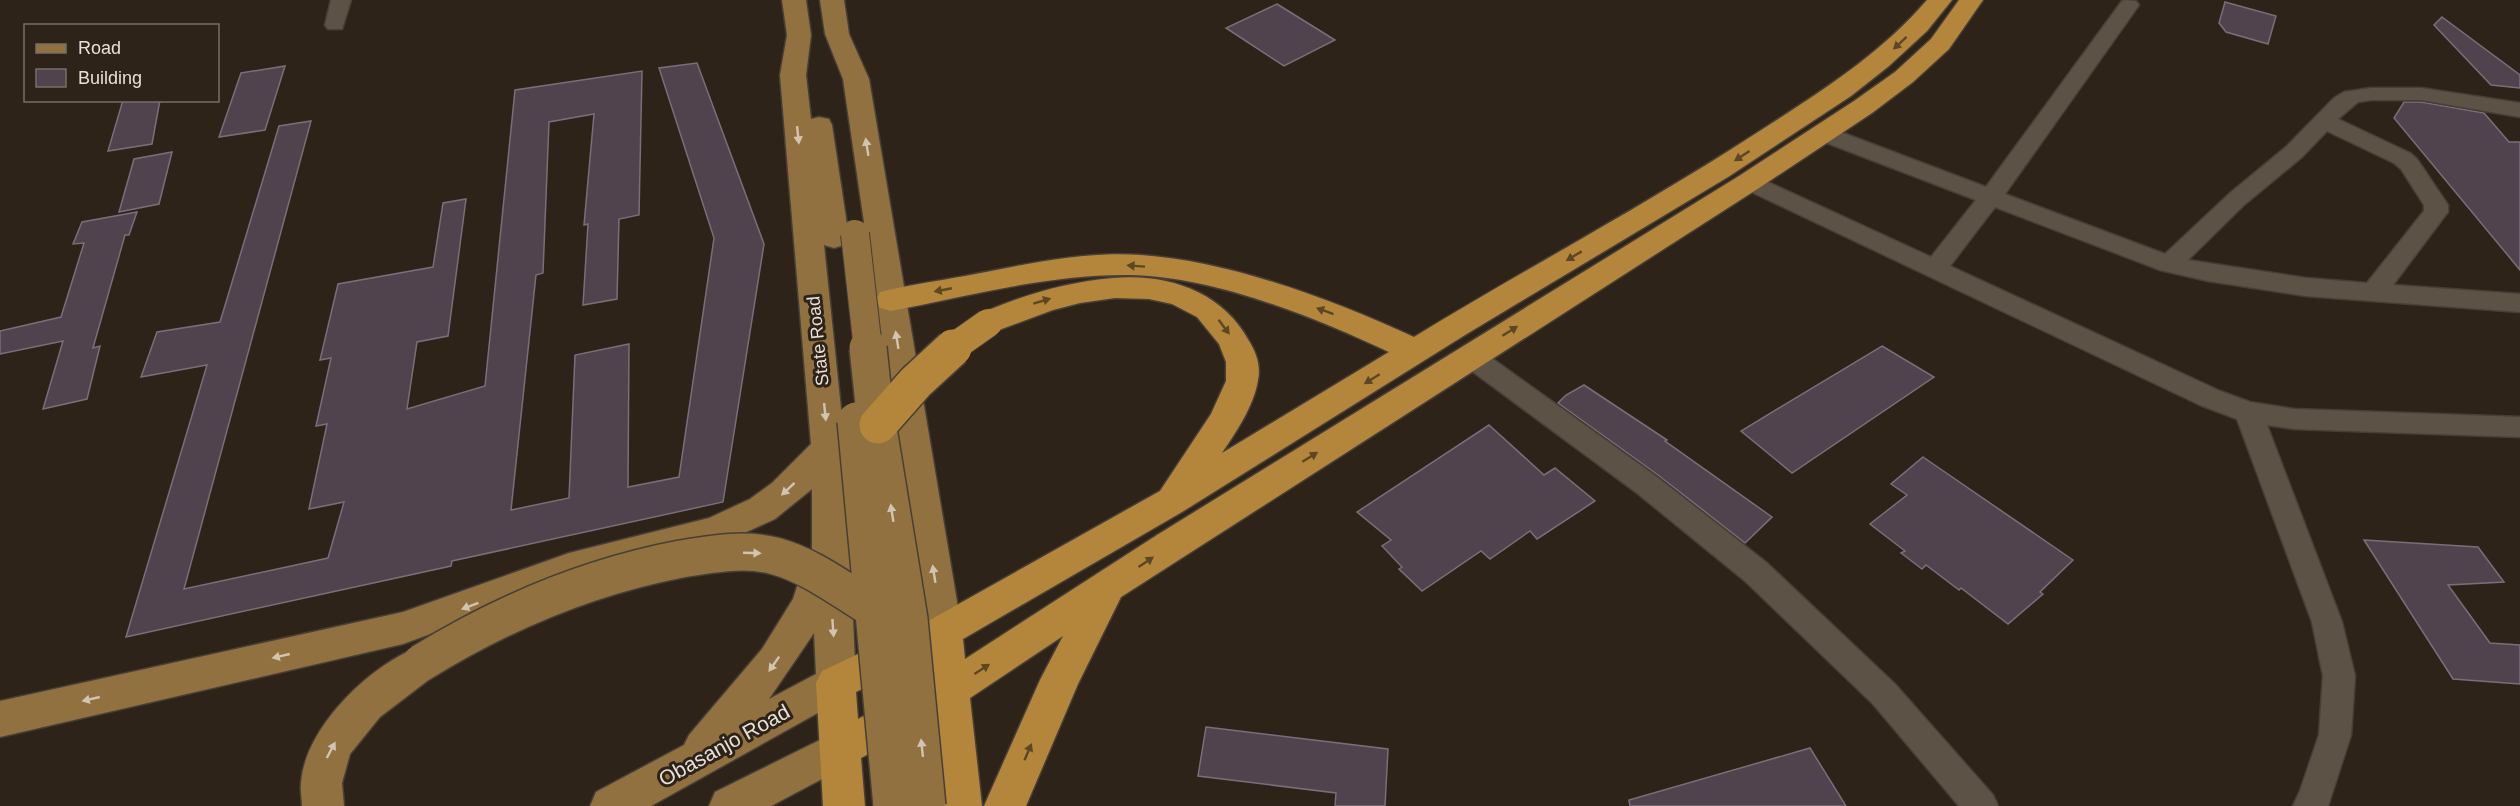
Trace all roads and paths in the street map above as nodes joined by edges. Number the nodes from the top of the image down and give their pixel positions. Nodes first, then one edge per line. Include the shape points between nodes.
1 (341, 0) edge
2 (794, 0) edge
3 (832, 0) edge
4 (1940, 0) edge
5 (1971, 0) edge
6 (2129, 5) dead end
7 (335, 25) dead end
8 (837, 33) junction
9 (799, 35) junction
10 (2520, 110) edge
11 (2324, 121) junction
12 (1822, 133) junction
13 (1749, 182) junction
14 (1992, 195) junction
15 (844, 236) junction
16 (2169, 264) junction
17 (1934, 270) junction
18 (2373, 293) junction
19 (891, 300) junction
20 (2520, 303) edge
21 (1417, 351) junction
22 (1470, 356) junction
23 (2248, 412) junction
24 (878, 425) junction
25 (2520, 427) edge
26 (828, 447) junction
27 (1170, 502) junction
28 (831, 534) junction
29 (1107, 588) junction
30 (875, 610) junction
31 (943, 632) junction
32 (836, 683) junction
33 (950, 690) junction
34 (0, 719) edge
35 (840, 749) junction
36 (690, 763) junction
37 (323, 806) edge
38 (611, 806) edge
39 (730, 806) edge
40 (780, 806) edge
41 (844, 806) edge
42 (892, 806) edge
43 (927, 806) edge
44 (961, 806) edge
45 (1005, 806) edge
46 (1981, 806) edge
47 (2310, 806) edge

1 - 7 street
2 - 9 main road, State Road
3 - 8 main road
4 -> 21 highway via 1880,61 1842,90 1718,171
5 - 12 highway via 1940,44 1904,77
6 - 14 street
8 - 15 main road via 847,173
19 -> 8 main road via 856,79
9 - 15 main road
9 -> 26 main road, State Road via 793,75
10 - 11 street via 2421,94 2371,94 2352,97
11 - 16 street
11 - 18 street via 2402,158 2436,205 2436,212
12 - 13 highway
12 - 14 street
13 - 17 street
22 -> 13 highway
14 - 16 street
14 - 17 street
15 - 24 main road, bridge
15 - 30 main road, bridge
16 - 18 street via 2306,287
17 - 23 street
18 - 20 street
21 -> 19 highway via 1351,321 1265,290 1172,268 1118,264 1038,272
31 -> 19 main road
21 -> 27 highway
29 -> 22 highway
22 - 46 street via 1647,485 1756,572 1884,694
23 - 25 street via 2294,419
23 - 47 street via 2327,622 2338,676 2335,735
24 -> 27 highway, bridge via 928,369 974,331 1009,312 1081,290 1168,292 1186,298 1221,321 1241,359 1242,379 1236,401
43 -> 24 main road, bridge via 909,619
26 - 28 main road, State Road
26 -> 34 main road via 785,493 714,533 593,561 403,628
27 - 31 highway
28 -> 32 main road, State Road
28 -> 36 main road via 812,600 788,644
33 -> 29 highway
45 -> 29 highway via 1060,680
37 -> 30 main road, bridge via 320,792 326,760 339,735 365,705 456,640 570,589 676,560 727,552 762,553 800,566
30 - 42 main road, bridge
31 - 32 highway
31 - 33 highway
32 - 35 highway
32 - 36 main road, Obasanjo Road
33 - 35 highway
33 - 44 highway
35 - 39 main road
35 - 40 main road via 821,775
35 - 41 highway
36 - 38 main road, Obasanjo Road

